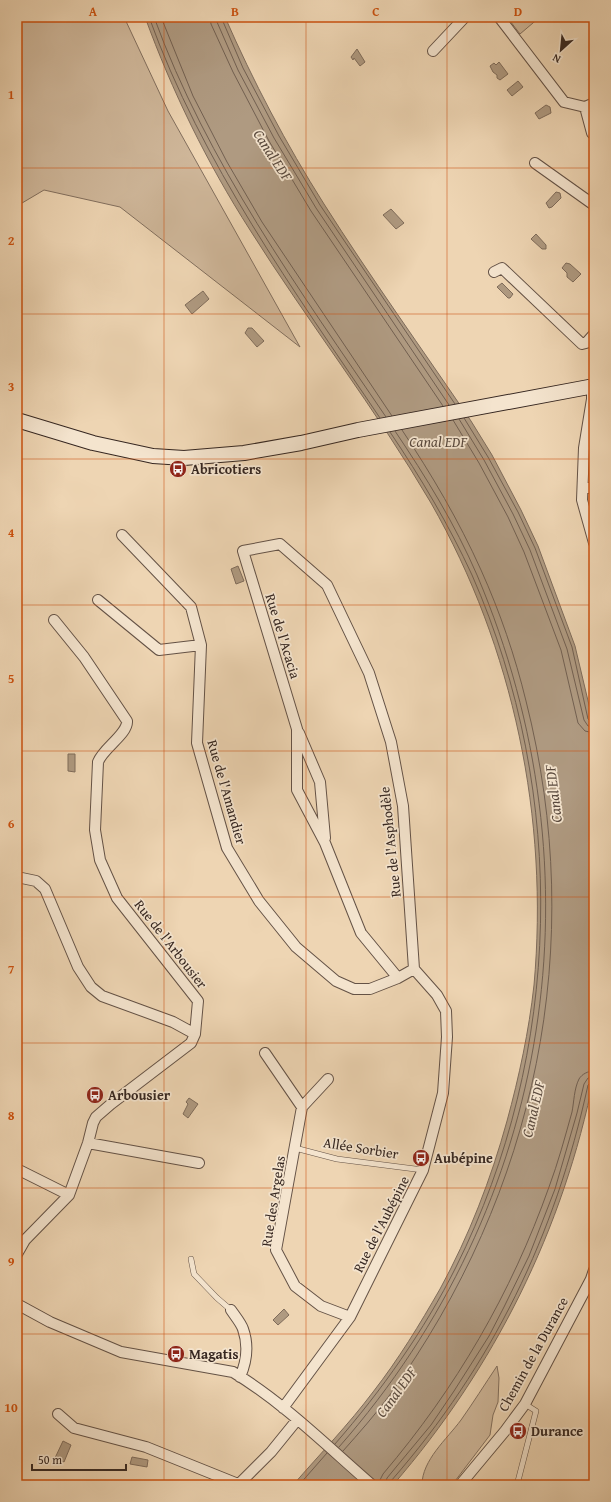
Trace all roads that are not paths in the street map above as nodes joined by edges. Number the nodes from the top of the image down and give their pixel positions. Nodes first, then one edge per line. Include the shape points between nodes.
1 (465, 17) edge
2 (499, 17) edge
3 (433, 51) dead end
4 (589, 105) edge
5 (594, 135) edge
6 (535, 163) dead end
7 (594, 204) edge
8 (494, 272) dead end
9 (594, 334) edge
10 (593, 387) edge
11 (17, 420) edge
12 (583, 486) junction
13 (594, 489) edge
14 (122, 535) dead end
15 (594, 543) edge
16 (243, 551) joint
17 (98, 600) dead end
18 (54, 620) dead end
19 (201, 645) junction
20 (297, 729) junction
21 (325, 843) junction
22 (17, 877) edge
23 (414, 969) junction
24 (398, 978) junction
25 (195, 1034) junction
26 (264, 1053) dead end
27 (328, 1079) dead end
28 (302, 1107) junction
29 (88, 1143) junction
30 (295, 1148) junction
31 (199, 1163) dead end
32 (17, 1169) edge
33 (423, 1170) junction
34 (69, 1195) junction
35 (17, 1254) edge
36 (191, 1259) dead end
37 (594, 1270) edge
38 (17, 1304) edge
39 (231, 1310) joint
40 (350, 1316) junction
41 (240, 1377) junction
42 (525, 1404) junction
43 (283, 1408) junction
44 (58, 1414) dead end
45 (297, 1420) junction
46 (238, 1485) edge
47 (372, 1485) edge
48 (460, 1485) edge
49 (517, 1485) edge

1 - 3 street
2 - 4 street via 564,102
4 - 5 street
6 - 7 street
8 - 9 street via 502,268 582,344
10 - 11 street via 244,453 174,458 93,443
10 - 12 street via 584,448
12 - 13 street
12 - 15 street via 582,500
14 - 19 street, Rue de l'Amandier via 191,607
16 - 20 street, Rue de l'Acacia
16 - 23 street, Rue de l'Asphodèle via 280,544 327,586 369,673 391,742 403,806
17 - 19 street via 160,650
18 - 25 street, Rue de l'Arbousier via 84,656 127,721 127,726 100,756 98,762 95,830 100,860 117,898 198,1000
19 - 24 street, Rue de l'Amandier via 197,743 227,848 259,901 296,947 336,981 354,989 370,989
20 - 21 street, Rue de l'Acacia via 320,782
20 - 21 street, Rue de l'Acacia via 297,790
21 - 24 street, Rue de l'Acacia via 361,933
22 - 25 street via 36,881 45,889 78,967 91,987 102,996 173,1022
23 - 24 street, Rue de l'Amandier
23 - 33 street, Rue de l'Aubépine via 437,995 446,1011 443,1093
25 - 29 street via 191,1043 100,1113 93,1123
26 - 28 street
27 - 28 street
28 - 30 street, Rue des Argelas
29 - 31 street
29 - 34 street
30 - 33 lane, Allée Sorbier via 337,1159
30 - 40 street, Rue des Argelas via 276,1250 295,1286 321,1306
32 - 34 street
33 - 40 street, Rue de l'Aubépine
34 - 35 street via 25,1240
36 - 39 lane via 194,1274
37 - 42 street, Chemin de la Durance
38 - 41 street via 50,1322 121,1352 233,1372
39 - 41 street via 243,1328 247,1352 246,1363
40 - 43 street, Rue de l'Aubépine
41 - 43 street
42 - 48 street, Chemin de la Durance
42 - 49 lane via 536,1411
43 - 45 street
44 - 46 street via 74,1428 146,1447
45 - 46 street via 271,1452
45 - 47 street

